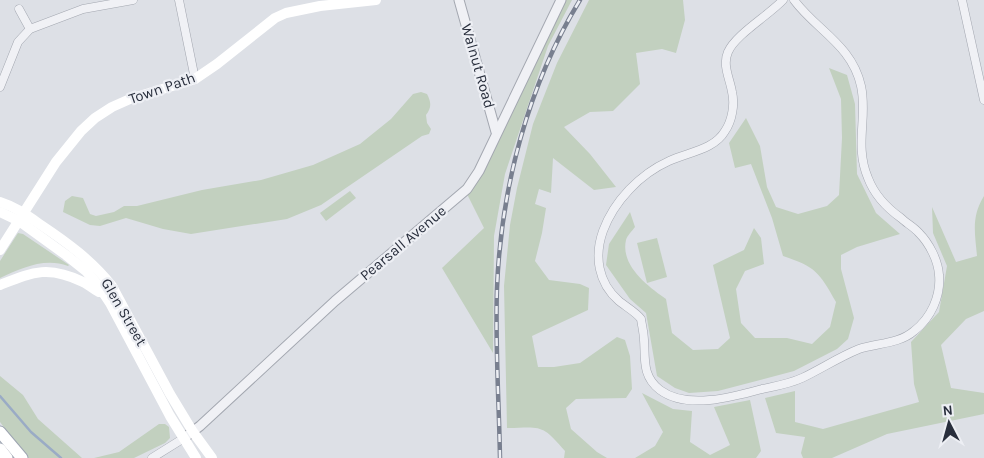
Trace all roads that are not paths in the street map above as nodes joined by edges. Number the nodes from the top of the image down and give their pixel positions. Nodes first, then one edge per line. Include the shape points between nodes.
1 (133, 0) edge
2 (179, 0) edge
3 (376, 0) edge
4 (458, 0) edge
5 (561, 0) edge
6 (783, 0) edge
7 (794, 0) edge
8 (962, 0) edge
9 (19, 9) dead end
10 (30, 29) junction
11 (195, 80) junction
12 (0, 87) edge
13 (984, 100) edge
14 (496, 132) junction
15 (0, 202) edge
16 (0, 212) edge
17 (22, 217) junction
18 (0, 250) edge
19 (97, 268) junction
20 (86, 271) junction
21 (67, 275) junction
22 (0, 285) edge
23 (104, 293) junction
24 (127, 325) junction
25 (0, 432) edge
26 (193, 432) junction
27 (184, 438) junction
28 (0, 449) edge
29 (7, 458) edge
30 (22, 458) edge
31 (152, 458) edge
32 (196, 458) edge
33 (212, 458) edge

1 - 10 street via 83,8
2 - 11 street
3 - 11 main road, Town Path via 286,13
4 - 14 street, Walnut Road
5 - 14 street, Pearsall Avenue
6 - 7 street via 728,50 726,68 734,103 726,131 712,145 669,161 641,178 614,210 599,245 600,270 607,288 641,320 645,369 650,379 660,390 677,397 722,398 789,383 858,350 903,338 917,330 934,307 938,292 937,266 930,249 919,233 882,202 865,172 860,144 861,86 854,65 841,46 804,14
8 - 13 street
9 - 10 street
10 - 12 street via 18,42
11 - 17 main road, Town Path via 130,99 96,118 56,162
14 - 26 street, Pearsall Avenue via 479,171 465,190 334,301
15 - 17 main road, Glen Street
16 - 17 main road, Glen Street
17 - 18 main road, Town Path
17 - 19 main road, Glen Street via 74,248
17 - 20 main road, Glen Street
19 - 20 main road
19 - 24 main road, Glen Street via 112,286
20 - 21 main road
20 - 23 main road, Glen Street
21 - 22 main road via 44,271
21 - 23 main road
23 - 24 main road, Glen Street
24 - 26 main road, Glen Street
24 - 27 main road, Glen Street
25 - 30 main road
26 - 27 street, Pearsall Avenue
26 - 33 main road, Glen Street
27 - 31 street
27 - 32 main road, Glen Street
28 - 29 main road

